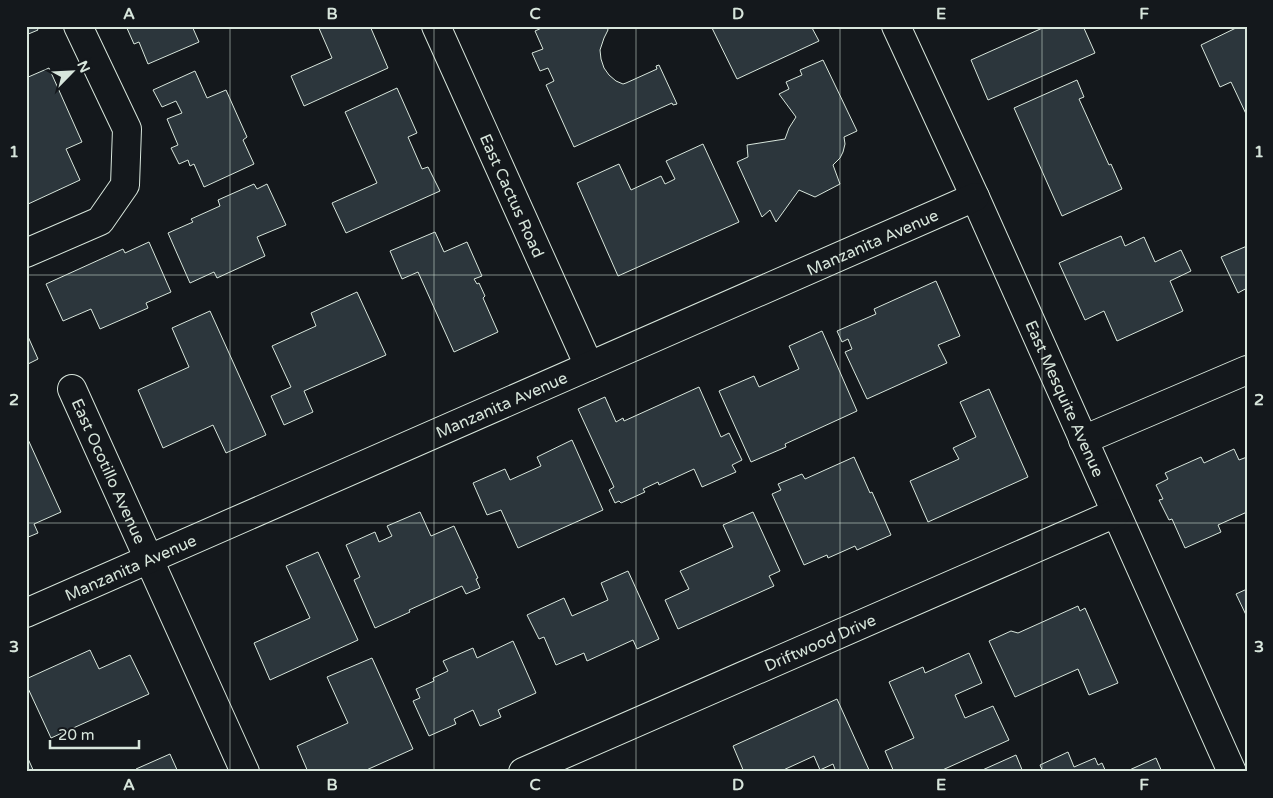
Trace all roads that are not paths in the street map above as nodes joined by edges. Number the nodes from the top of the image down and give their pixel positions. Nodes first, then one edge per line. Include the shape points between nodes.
1 (78, 26) edge
2 (436, 26) edge
3 (896, 26) edge
4 (975, 197) junction
5 (26, 253) edge
6 (589, 366) junction
7 (1247, 370) edge
8 (72, 389) dead end
9 (1083, 440) junction
10 (1116, 513) junction
11 (149, 560) junction
12 (26, 614) edge
13 (245, 772) edge
14 (523, 772) edge
15 (1232, 772) edge

1 - 5 street via 127,129 125,185 100,221
2 - 6 street, East Cactus Road
3 - 4 street, East Mesquite Avenue
4 - 6 street, Manzanita Avenue
4 - 9 street, East Mesquite Avenue
6 - 11 street, Manzanita Avenue
7 - 9 street
8 - 11 street, East Ocotillo Avenue
9 - 10 street, East Mesquite Avenue
10 - 14 street, Driftwood Drive
10 - 15 street, East Mesquite Avenue
11 - 12 street, Manzanita Avenue
11 - 13 street, East Ocotillo Avenue

